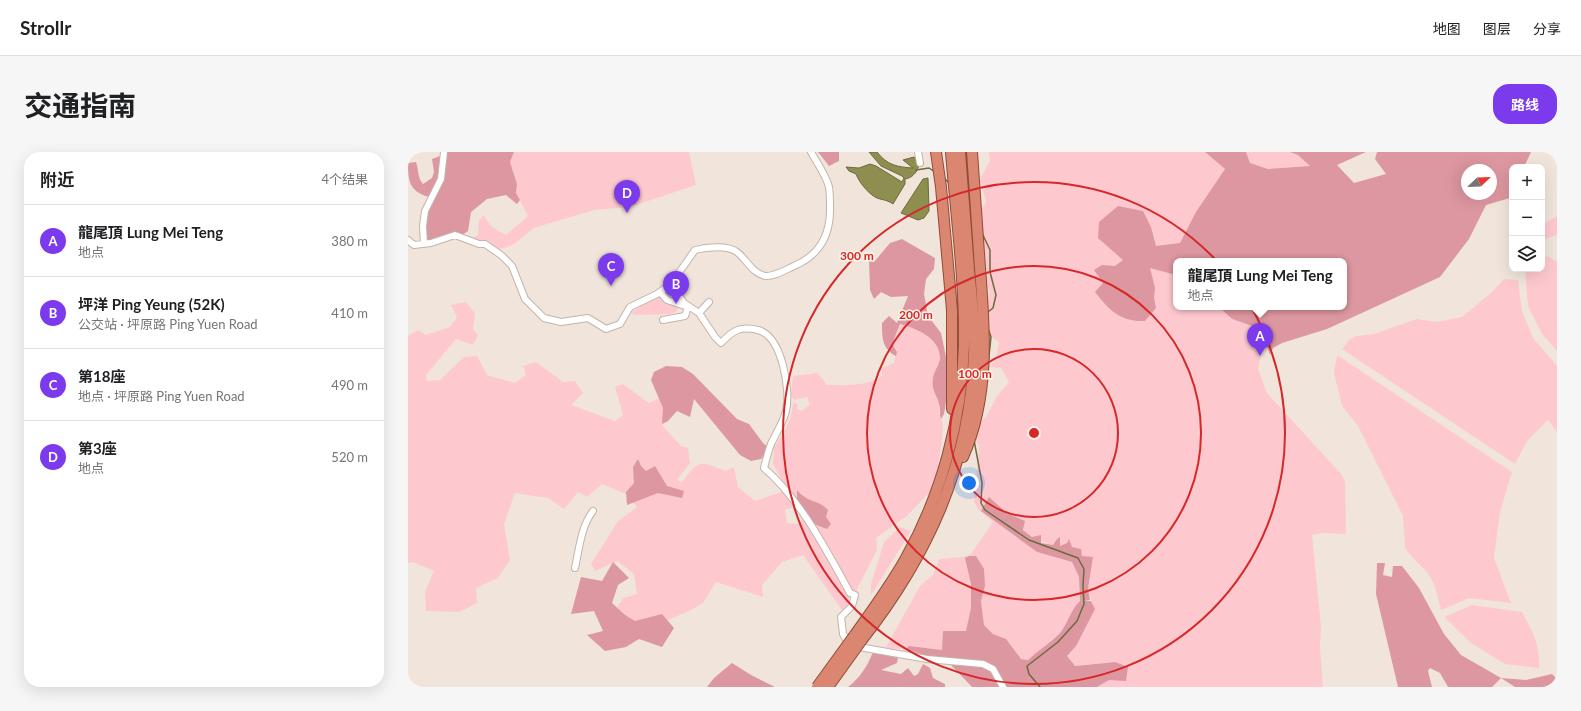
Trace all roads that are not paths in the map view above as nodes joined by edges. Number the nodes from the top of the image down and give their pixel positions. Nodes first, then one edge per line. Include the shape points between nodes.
1 (444, 152) edge
2 (810, 152) edge
3 (918, 152) edge
4 (936, 152) edge
5 (951, 152) edge
6 (960, 152) edge
7 (972, 152) edge
8 (920, 163) dead end
9 (408, 240) edge
10 (424, 244) junction
11 (671, 284) junction
12 (660, 292) junction
13 (709, 302) dead end
14 (688, 307) junction
15 (700, 313) junction
16 (663, 320) dead end
17 (956, 447) junction
18 (593, 511) dead end
19 (575, 568) dead end
20 (857, 639) junction
21 (817, 687) edge
22 (828, 687) edge
23 (1003, 687) edge

1 - 10 street via 441,179 425,211
2 - 11 street via 824,176 830,195 829,227 820,248 804,261 765,276 753,269 734,250 695,250
3 - 8 street
4 - 17 highway via 942,195 953,340 952,411
5 - 17 highway via 964,344
6 - 17 highway via 974,340 971,387
7 - 17 highway via 985,345 978,412
9 - 10 street via 414,245
10 - 12 street via 455,235 485,244 512,266 523,296 533,309 552,321 588,318 604,328 613,328 621,323 630,307
11 - 12 street
11 - 14 street
12 - 14 street via 667,300
13 - 15 street
14 - 15 street
14 - 16 street via 685,316
15 - 23 street via 721,343 738,328 746,328 764,332 778,349 786,380 786,409 770,446 764,468 785,488 828,553 850,593 854,595 852,606 841,617 843,634 847,641 868,650 983,664 993,669
17 - 20 highway via 906,558
17 - 20 highway via 944,502 931,532 889,605
18 - 19 street via 581,540
20 - 21 highway, bridge
20 - 22 highway, bridge

